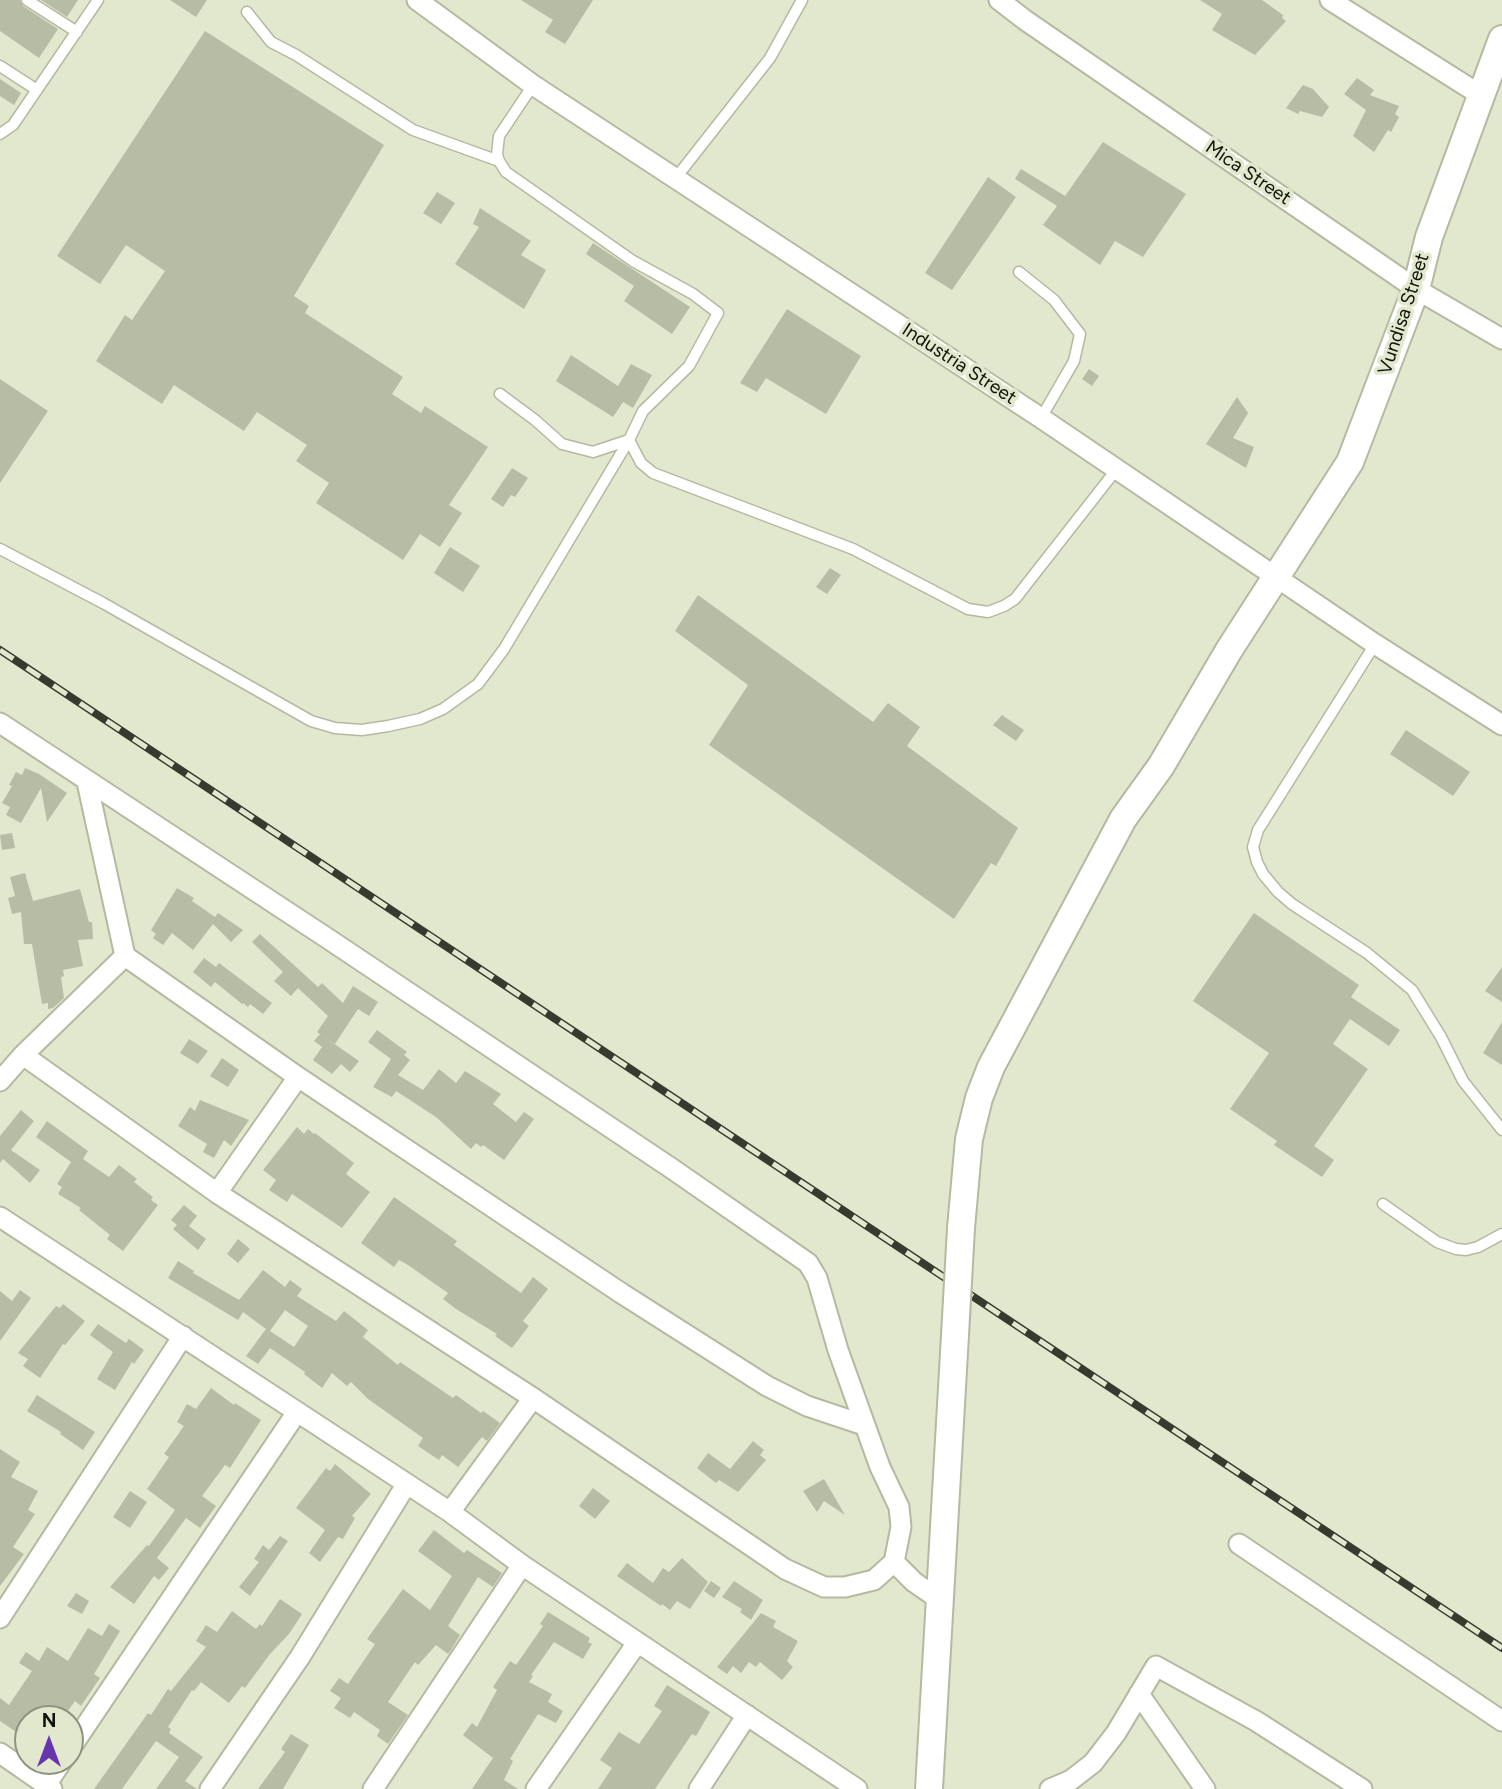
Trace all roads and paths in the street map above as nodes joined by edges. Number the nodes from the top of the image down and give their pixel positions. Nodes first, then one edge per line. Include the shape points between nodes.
1 (27, 0) edge
2 (98, 0) edge
3 (418, 0) edge
4 (802, 0) edge
5 (999, 0) edge
6 (1330, 0) edge
7 (247, 12) dead end
8 (77, 32) junction
9 (1502, 38) edge
10 (1498, 64) edge
11 (0, 66) edge
12 (533, 85) junction
13 (37, 90) junction
14 (1482, 96) junction
15 (0, 134) edge
16 (499, 162) junction
17 (675, 179) junction
18 (1019, 272) dead end
19 (1416, 289) junction
20 (1502, 339) edge
21 (500, 394) dead end
22 (1041, 418) junction
23 (629, 440) junction
24 (1115, 470) junction
25 (0, 549) edge
26 (1277, 576) junction
27 (1375, 644) junction
28 (0, 723) edge
29 (1502, 725) edge
30 (87, 782) junction
31 (125, 956) junction
32 (23, 1055) junction
33 (1, 1072) edge
34 (298, 1077) junction
35 (1502, 1130) edge
36 (217, 1193) junction
37 (1383, 1204) dead end
38 (0, 1217) edge
39 (1502, 1234) edge
40 (184, 1336) junction
41 (533, 1398) junction
42 (297, 1412) junction
43 (864, 1425) junction
44 (406, 1485) junction
45 (450, 1512) junction
46 (1239, 1544) dead end
47 (894, 1562) junction
48 (522, 1565) junction
49 (940, 1600) junction
50 (0, 1619) edge
51 (636, 1643) junction
52 (1139, 1695) junction
53 (747, 1715) junction
54 (1502, 1721) edge
55 (84, 1728) edge
56 (0, 1753) edge
57 (49, 1787) edge
58 (210, 1789) edge
59 (373, 1789) edge
60 (536, 1789) edge
61 (699, 1789) edge
62 (857, 1789) edge
63 (929, 1789) edge
64 (1050, 1789) edge
65 (1205, 1789) edge
66 (1362, 1789) edge

1 - 8 lane
2 - 8 lane
3 - 12 street, Industria Street
4 - 17 lane via 770,58
5 - 19 street, Mica Street
6 - 14 street
7 - 16 lane via 271,42 413,130
8 - 13 lane
9 - 10 street, Vundisa Street
10 - 14 street, Vundisa Street
11 - 13 lane
12 - 16 lane via 499,136
12 - 17 street, Industria Street
13 - 15 lane via 13,125
14 - 19 street, Vundisa Street via 1429,237
16 - 23 lane via 506,172 633,261 718,313 690,366 643,411
17 - 22 street, Industria Street
18 - 22 lane via 1054,300 1080,334 1074,360
19 - 20 street, Mica Street
19 - 26 street, Vundisa Street via 1350,462
21 - 23 lane via 562,444 593,452
22 - 24 street, Industria Street
23 - 24 lane via 641,463 666,479 853,549 968,609 988,612 1015,598
23 - 25 lane via 504,649 478,684 443,709 388,726 362,730 311,721
24 - 26 street, Industria Street
26 - 27 street, Industria Street
26 - 49 street, Vundisa Street, bridge via 1124,819 1000,1047 979,1098 969,1139 961,1228
27 - 29 street, Industria Street
27 - 35 lane via 1258,830 1254,854 1278,892 1412,990 1463,1081
28 - 30 street
30 - 31 street
30 - 43 street via 802,1257 817,1278
31 - 32 street
31 - 34 street
32 - 33 street
32 - 36 street
34 - 36 street
34 - 43 street via 767,1387
36 - 41 street
37 - 39 lane via 1447,1247 1466,1250
38 - 40 street
40 - 42 street
40 - 50 street
41 - 45 street
41 - 47 street via 810,1582 845,1587 874,1580
42 - 44 street
42 - 55 street
43 - 47 street via 899,1507 901,1527
44 - 45 street
44 - 58 street via 300,1657
45 - 48 street
46 - 54 street
47 - 49 street
48 - 51 street
48 - 59 street
49 - 63 street, Vundisa Street
51 - 53 street
51 - 60 street
52 - 64 street via 1093,1763 1072,1780
52 - 65 street
52 - 66 street via 1156,1666 1256,1721
53 - 61 street
53 - 62 street
56 - 57 street

